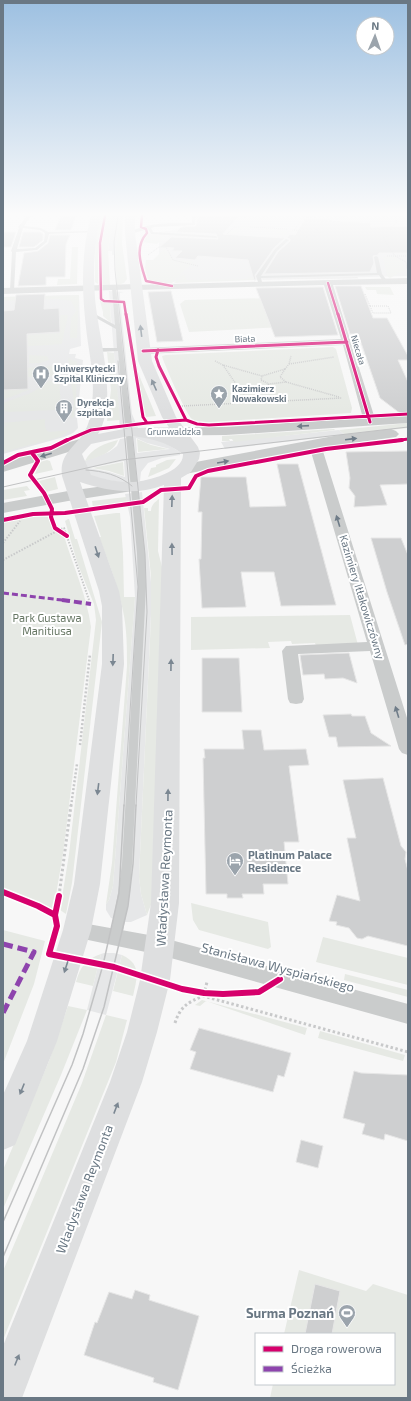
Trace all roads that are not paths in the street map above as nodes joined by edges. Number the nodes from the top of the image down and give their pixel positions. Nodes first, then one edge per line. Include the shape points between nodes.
1 (89, 281) edge
2 (135, 281) edge
3 (251, 281) edge
4 (272, 281) edge
5 (400, 281) edge
6 (386, 282) joint
7 (328, 283) junction
8 (136, 287) junction
9 (114, 288) junction
10 (89, 289) junction
11 (7, 291) edge
12 (91, 314) junction
13 (117, 328) junction
14 (347, 342) junction
15 (96, 350) junction
16 (120, 350) junction
17 (143, 351) junction
18 (408, 419) edge
19 (370, 422) junction
20 (175, 426) junction
21 (130, 432) junction
22 (408, 432) edge
23 (315, 445) junction
24 (81, 446) junction
25 (192, 453) junction
26 (3, 467) edge
27 (179, 473) junction
28 (133, 487) junction
29 (76, 494) junction
30 (9, 512) edge
31 (377, 646) junction
32 (296, 699) dead end
33 (408, 749) edge
34 (77, 930) junction
35 (116, 937) junction
36 (160, 946) junction
37 (408, 1014) edge
38 (3, 1134) edge
39 (3, 1396) edge

1 - 10 main road
2 - 8 main road
3 - 8 street
4 - 7 street
5 - 6 street
6 - 7 street
7 - 14 street, Niecała
8 - 9 street
17 -> 8 main road
9 - 10 street
9 - 13 lane
10 - 11 street
10 - 12 main road
12 - 13 lane
12 - 15 main road
13 - 16 lane
14 - 17 street, Biała
14 - 19 street, Niecała
15 - 16 lane
15 - 24 main road via 99,403 90,436
16 - 21 lane
20 -> 17 main road via 152,380
18 - 19 street, Grunwaldzka
19 -> 20 street, Grunwaldzka via 226,431
20 - 21 street, Grunwaldzka
20 - 25 main road
21 - 24 main road
21 - 25 main road via 166,438
21 - 28 lane
23 -> 22 street
27 -> 23 street
31 -> 23 street, Kazimiery Iłłakowiczówny
24 -> 26 street
24 - 28 main road via 82,474 85,478 102,484
24 - 29 main road via 69,468
25 - 27 main road via 191,459
27 - 28 main road via 156,483
36 -> 27 main road, Władysława Reymonta via 166,875
28 - 29 street
28 - 35 lane via 141,553 142,587 127,864
29 - 30 street via 47,499
29 -> 34 main road via 109,591 113,640 113,664 87,884
31 - 32 street via 292,649 290,651
33 -> 31 street, Kazimiery Iłłakowiczówny
34 - 35 street, Stanisława Wyspiańskiego
34 -> 38 main road via 42,1041
35 - 36 street, Stanisława Wyspiańskiego
36 - 37 street, Stanisława Wyspiańskiego
39 -> 36 main road, Władysława Reymonta via 126,1082 142,1032 155,980

